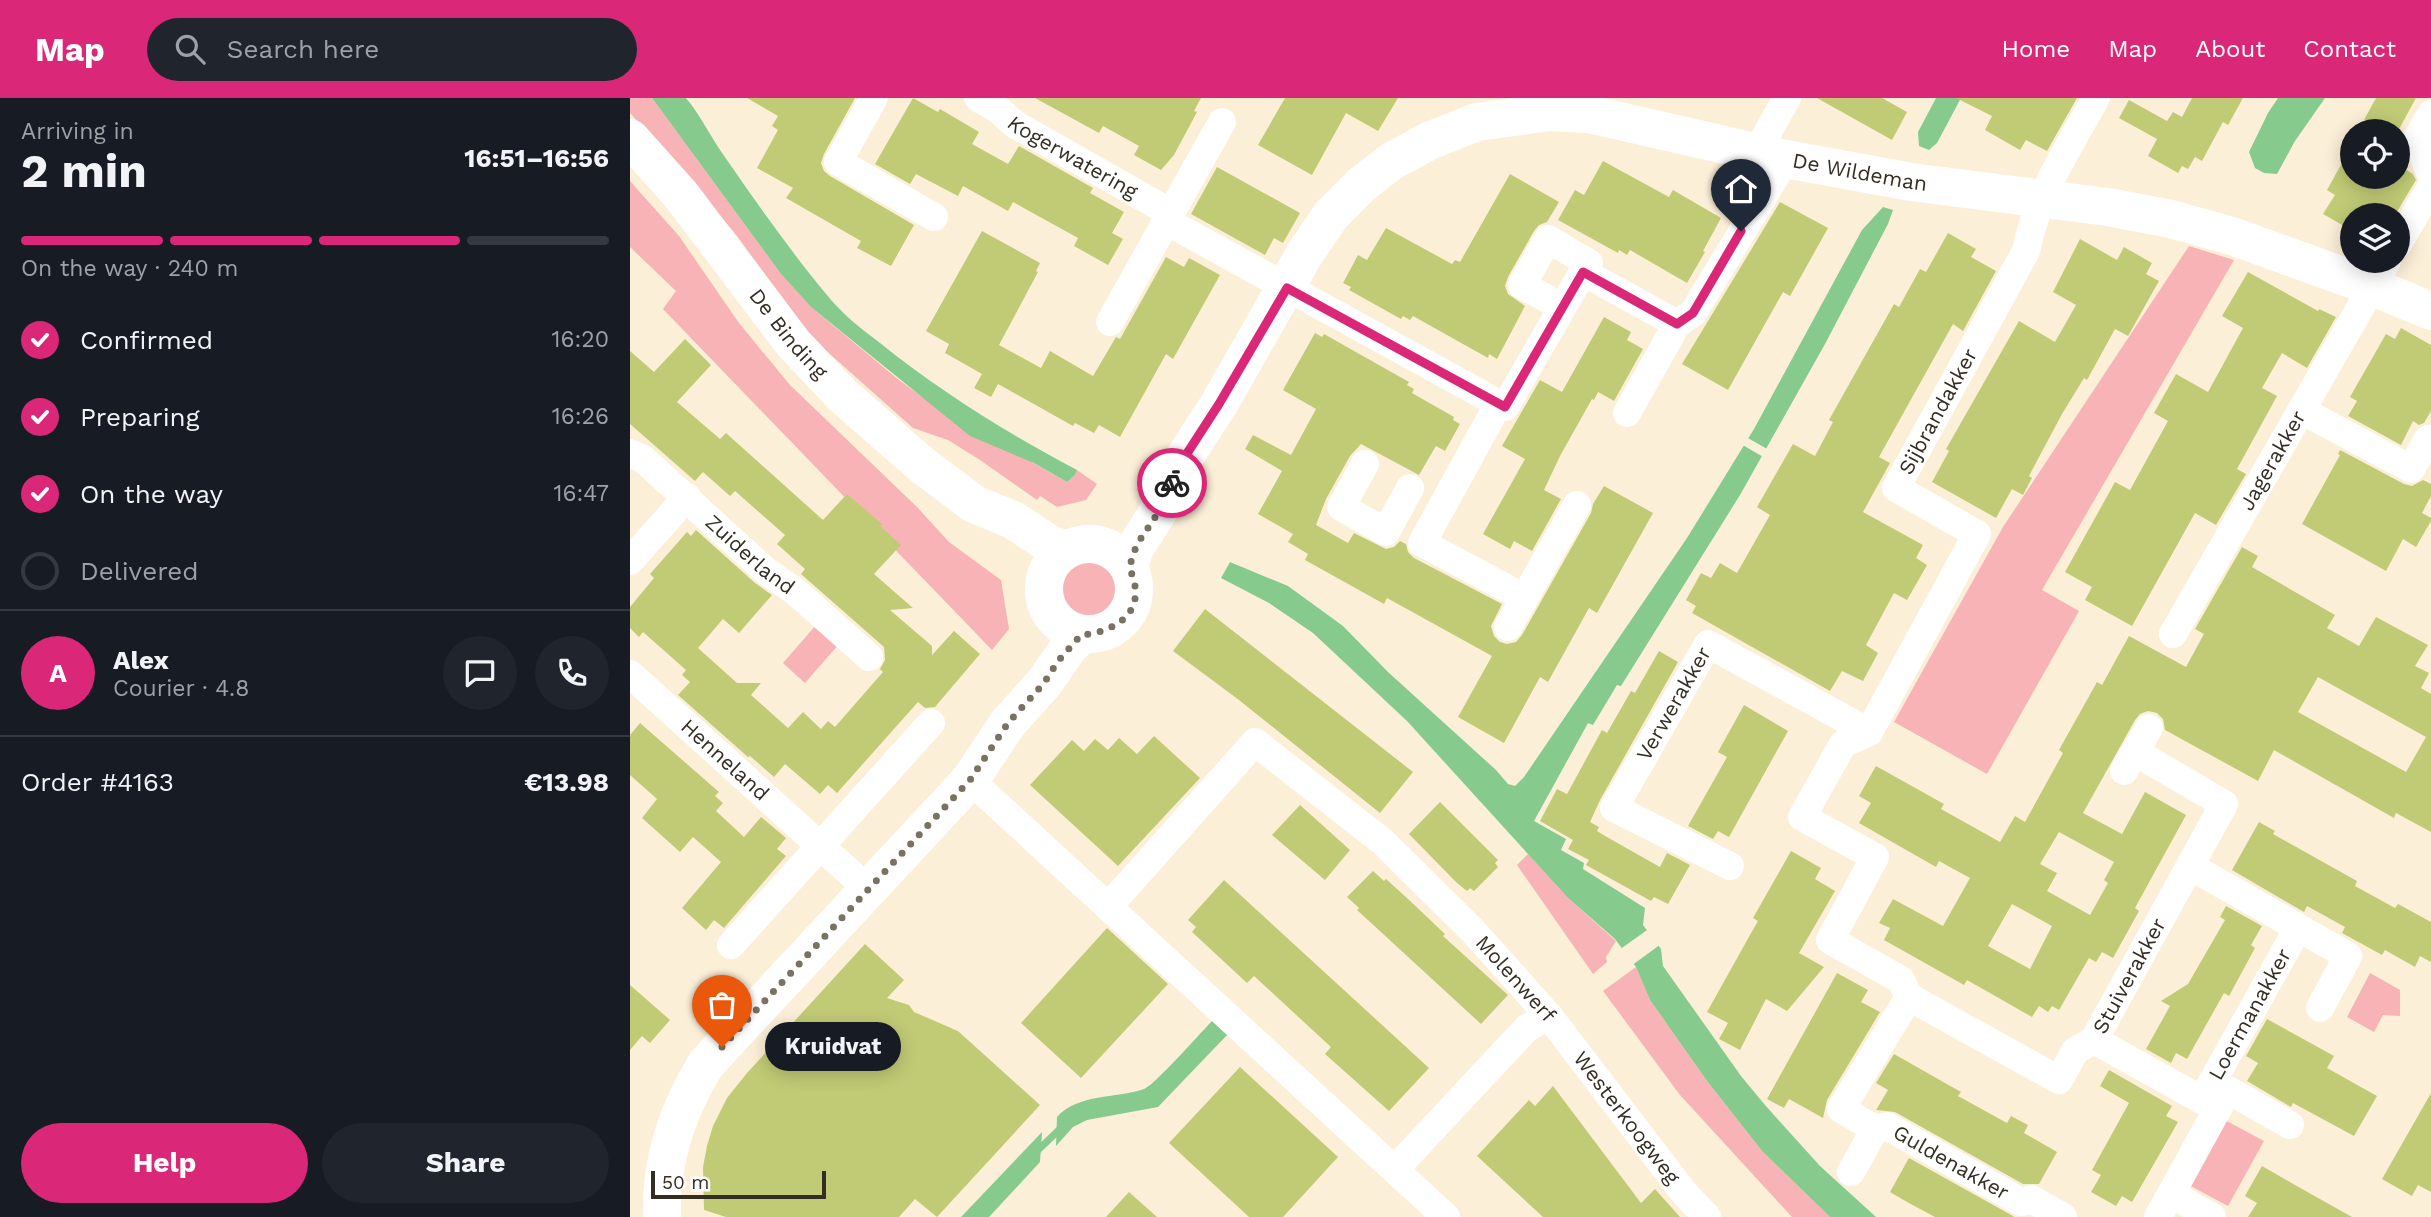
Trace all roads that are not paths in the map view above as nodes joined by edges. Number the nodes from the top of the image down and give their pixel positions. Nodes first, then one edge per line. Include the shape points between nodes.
1 (874, 98) edge
2 (978, 98) edge
3 (1787, 98) edge
4 (2096, 98) edge
5 (1472, 110) edge
6 (2431, 114) edge
7 (1222, 122) dead end
8 (630, 138) edge
9 (1771, 156) junction
10 (2431, 174) edge
11 (2431, 187) edge
12 (2042, 199) junction
13 (934, 217) dead end
14 (1169, 217) junction
15 (2410, 223) edge
16 (1583, 272) junction
17 (2380, 274) edge
18 (1287, 288) junction
19 (1562, 307) junction
20 (2431, 311) edge
21 (1110, 322) dead end
22 (1677, 324) junction
23 (1499, 403) junction
24 (2301, 410) junction
25 (1627, 413) dead end
26 (2431, 441) edge
27 (630, 453) edge
28 (1365, 464) dead end
29 (2421, 475) edge
30 (1410, 488) dead end
31 (687, 497) junction
32 (1577, 505) dead end
33 (1390, 525) junction
34 (1422, 543) junction
35 (1115, 555) junction
36 (630, 561) edge
37 (1054, 564) junction
38 (1525, 597) junction
39 (1066, 625) junction
40 (1508, 627) dead end
41 (2173, 634) dead end
42 (869, 657) dead end
43 (630, 674) edge
44 (930, 723) dead end
45 (2149, 728) dead end
46 (1869, 733) junction
47 (970, 780) junction
48 (820, 846) junction
49 (1730, 866) dead end
50 (2190, 866) junction
51 (869, 890) junction
52 (1108, 906) junction
53 (2298, 928) junction
54 (731, 945) dead end
55 (1909, 996) junction
56 (2320, 1007) dead end
57 (1549, 1016) junction
58 (2094, 1040) junction
59 (2210, 1105) junction
60 (2290, 1125) dead end
61 (1875, 1129) junction
62 (1395, 1169) junction
63 (1851, 1172) dead end
64 (2165, 1205) edge
65 (662, 1217) edge
66 (1446, 1217) edge
67 (1707, 1217) edge
68 (2063, 1217) edge
69 (2212, 1217) edge

1 - 13 street via 838,162
2 - 14 street, Kogerwatering
3 - 9 street
4 - 12 street
5 - 9 street, De Wildeman via 1589,114
5 - 18 street, De Wildeman via 1361,186 1331,215
6 - 10 street via 2416,141
7 - 14 street
8 - 37 street, De Binding via 681,195 793,343 842,395 922,466 974,504 1013,520 1048,543
9 - 12 street, De Wildeman via 1911,182
9 - 22 street via 1693,313
11 - 15 street
12 - 17 street, De Wildeman via 2171,219
12 - 46 street, Sijbrandakker via 2026,251 1896,488 1977,534
14 - 18 street, Kogerwatering
14 - 21 street
16 - 19 street
16 - 19 street via 1589,263 1548,239 1522,285
16 - 22 street
17 - 20 street, De Wildeman
17 - 24 street, Jagerakker
18 - 23 street, Kogerwatering
18 - 35 street, De Wildeman via 1186,455 1115,532
19 - 23 street via 1505,407
22 - 25 street
23 - 34 street
24 - 29 street
24 - 41 street, Jagerakker
26 - 29 street via 2428,439
27 - 31 street, Zuiderland via 643,458
28 - 33 street via 1341,507 1386,533
30 - 33 street
31 - 36 street
31 - 42 street, Zuiderland
32 - 38 street
33 - 34 street
34 - 38 street
35 - 37 street via 1082,544
35 - 39 street via 1136,590 1132,607 1118,625 1100,633
37 - 39 street via 1044,596
38 - 40 street
39 - 47 street via 1058,661
43 - 48 street, Henneland
44 - 48 street
45 - 50 street, Stuiverakker via 2130,762 2224,804
46 - 49 street, Verwerakker via 1697,638 1614,808
46 - 55 street, Stuiverakker via 1843,744 1802,817 1875,857 1830,940 1901,980
47 - 51 street
47 - 52 street
48 - 51 street, Henneland
48 - 54 street
50 - 53 street, Loermanakker
50 - 58 street, Stuiverakker
51 - 65 street via 706,1064 691,1088 667,1154
52 - 57 street, Molenwerf via 1255,742 1383,842 1472,930
52 - 62 street
53 - 56 street, Loermanakker via 2347,956
53 - 59 street, Loermanakker
55 - 58 street, Stuiverakker via 2059,1080 2076,1051
55 - 61 street via 1841,1109
57 - 62 street, Molenwerf via 1527,1028
57 - 67 street, Westerkoogweg
58 - 59 street, Loermanakker
59 - 60 street via 2228,1090
59 - 64 street
61 - 63 street
61 - 68 street, Guldenakker via 1887,1126 2021,1202 2031,1199
62 - 66 street
64 - 69 street

